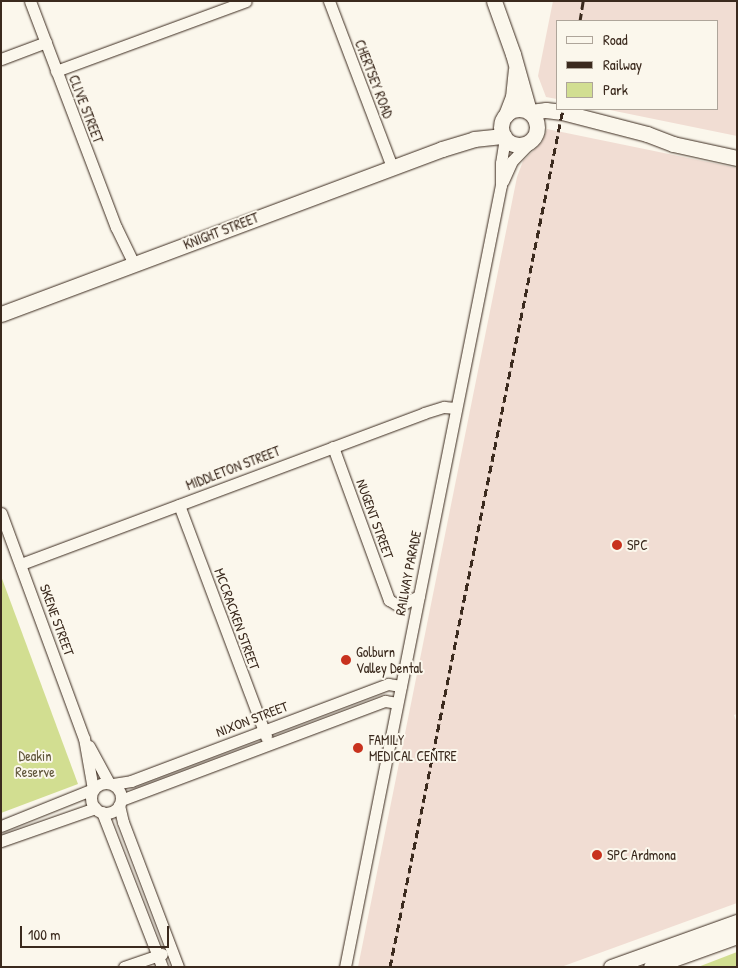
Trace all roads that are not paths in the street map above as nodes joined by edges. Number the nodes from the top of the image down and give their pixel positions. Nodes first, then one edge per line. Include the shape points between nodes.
1 (30, 1) edge
2 (246, 1) edge
3 (329, 1) edge
4 (494, 1) edge
5 (46, 42) junction
6 (513, 54) junction
7 (1, 59) edge
8 (56, 71) junction
9 (530, 112) junction
10 (505, 116) junction
11 (586, 120) junction
12 (535, 134) junction
13 (504, 137) junction
14 (442, 149) junction
15 (737, 153) edge
16 (392, 167) junction
17 (501, 185) junction
18 (130, 265) junction
19 (3, 309) edge
20 (456, 408) junction
21 (332, 447) junction
22 (178, 505) junction
23 (1, 513) edge
24 (21, 564) junction
25 (419, 596) junction
26 (401, 686) junction
27 (398, 702) junction
28 (263, 731) junction
29 (84, 738) junction
30 (268, 744) junction
31 (111, 784) junction
32 (93, 789) junction
33 (120, 803) junction
34 (98, 810) junction
35 (1, 826) edge
36 (1, 841) edge
37 (737, 922) edge
38 (737, 936) edge
39 (172, 951) junction
40 (157, 955) junction
41 (124, 967) edge
42 (162, 967) edge
43 (178, 967) edge
44 (345, 967) edge
45 (611, 967) edge
46 (652, 967) edge

1 - 5 street, CLIVE STREET
2 - 8 street
3 - 16 street, CHERTSEY ROAD
4 - 6 street
5 - 7 street
5 - 8 street, CLIVE STREET
6 - 9 street
6 - 10 street via 515,83
8 - 18 street, CLIVE STREET
9 - 10 street via 519,108
9 - 11 street via 554,111
9 - 12 street via 536,120
10 - 13 street via 501,127
10 - 14 street, KNIGHT STREET
11 - 12 street via 550,121
11 - 15 street via 646,134 675,134 698,144
12 - 13 street via 518,145
12 - 17 street, RAILWAY PARADE via 512,161
13 - 14 street, KNIGHT STREET via 474,139
13 - 17 street, RAILWAY PARADE
14 - 16 street, KNIGHT STREET
16 - 18 street, KNIGHT STREET
17 - 20 street, RAILWAY PARADE
18 - 19 street, KNIGHT STREET
20 - 21 street, MIDDLETON STREET via 434,409
20 - 25 street, RAILWAY PARADE
21 - 22 street, MIDDLETON STREET
21 - 25 street, NUGENT STREET via 389,600 403,604
22 - 24 street, MIDDLETON STREET
22 - 28 street, MCCRACKEN STREET
23 - 24 street, SKENE STREET
24 - 29 street, SKENE STREET
25 - 26 street, RAILWAY PARADE
26 - 27 street, RAILWAY PARADE
26 - 28 street, NIXON STREET via 388,684
27 - 30 street, NIXON STREET via 385,701
27 - 44 street, RAILWAY PARADE
28 - 30 street, MCCRACKEN STREET
28 - 31 street, NIXON STREET via 131,782
29 - 31 street, SKENE STREET
29 - 32 street, SKENE STREET
30 - 33 street, NIXON STREET
31 - 32 street via 100,784
31 - 33 street via 120,791
32 - 34 street via 91,799
32 - 35 street
33 - 34 street via 110,812
33 - 39 street via 123,822
34 - 36 street
34 - 40 street
37 - 45 street
38 - 46 street
39 - 40 street
39 - 43 street
40 - 41 street
40 - 42 street

